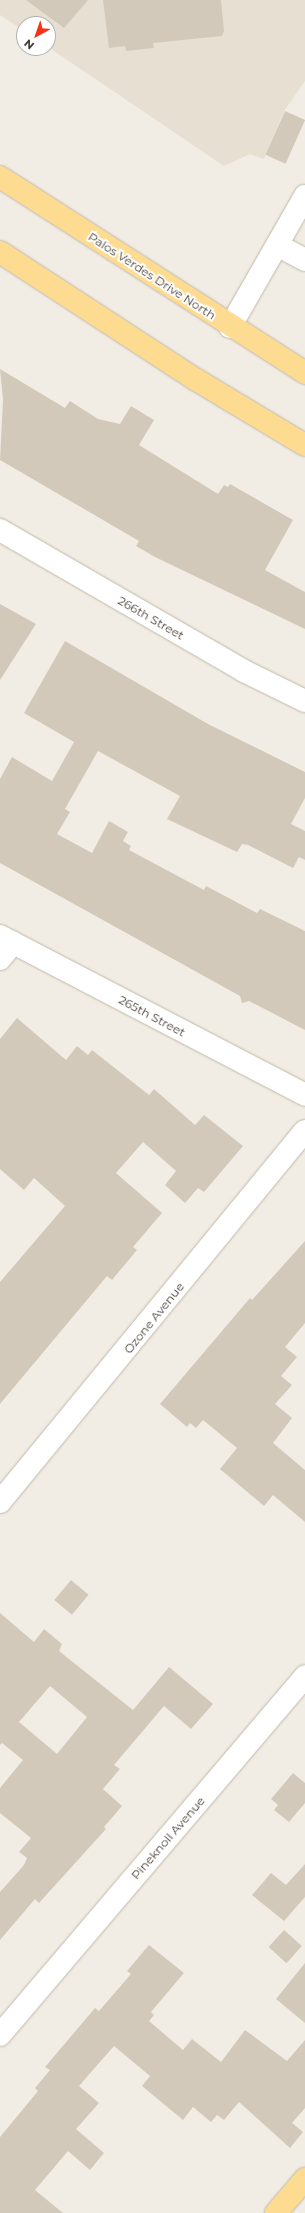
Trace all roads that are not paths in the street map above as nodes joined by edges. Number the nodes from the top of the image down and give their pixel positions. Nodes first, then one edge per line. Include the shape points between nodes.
1 (0, 177) edge
2 (305, 196) edge
3 (277, 245) junction
4 (0, 252) edge
5 (305, 260) edge
6 (230, 327) junction
7 (305, 373) edge
8 (305, 446) edge
9 (0, 530) edge
10 (305, 701) edge
11 (4, 946) edge
12 (305, 1095) edge
13 (305, 1131) edge
14 (0, 1502) edge
15 (305, 1676) edge
16 (0, 2035) edge
17 (305, 2179) edge
18 (276, 2213) edge

1 - 6 main road, Palos Verdes Drive North
2 - 3 street
3 - 5 street
3 - 6 street
4 - 8 main road
6 - 7 main road, Palos Verdes Drive North
9 - 10 street, 266th Street via 244,671
11 - 12 street, 265th Street
13 - 14 street, Ozone Avenue
15 - 16 street, Pineknoll Avenue
17 - 18 main road

